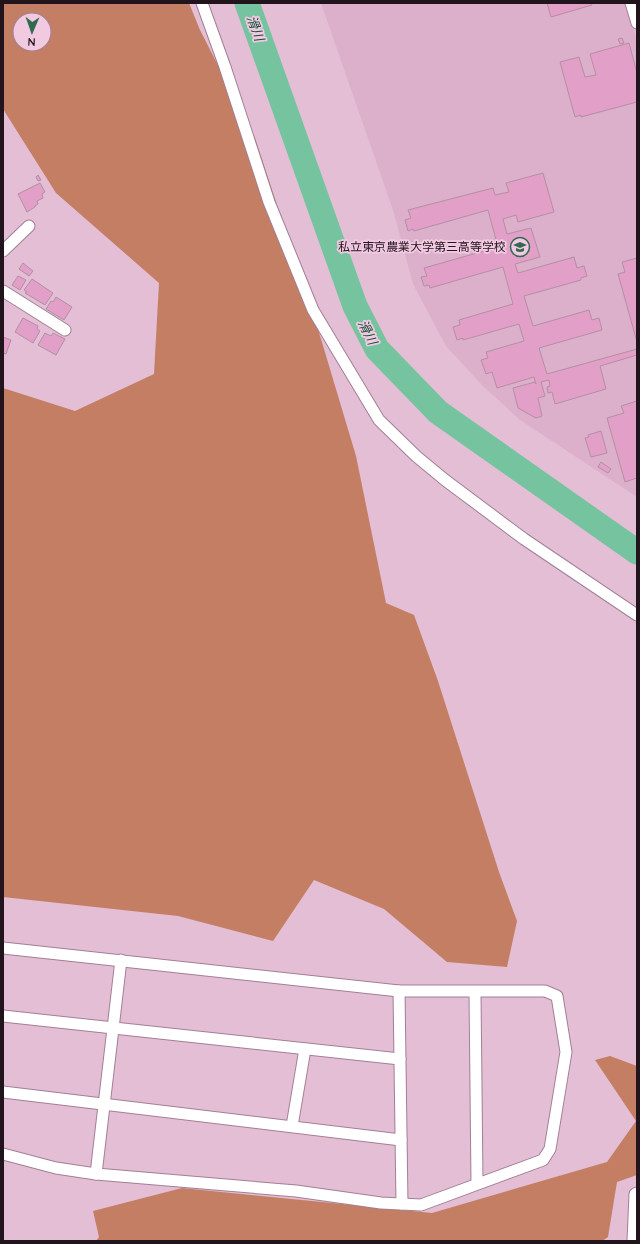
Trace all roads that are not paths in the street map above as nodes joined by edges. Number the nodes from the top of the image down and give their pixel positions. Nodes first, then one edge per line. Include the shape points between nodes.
1 (202, 3) edge
2 (631, 3) edge
3 (637, 23) edge
4 (28, 226) dead end
5 (3, 251) edge
6 (3, 291) edge
7 (64, 330) dead end
8 (637, 615) edge
9 (3, 948) edge
10 (121, 960) junction
11 (399, 992) junction
12 (475, 993) junction
13 (3, 1016) edge
14 (113, 1028) junction
15 (305, 1049) junction
16 (400, 1059) junction
17 (3, 1092) edge
18 (104, 1104) junction
19 (292, 1126) junction
20 (401, 1140) junction
21 (3, 1154) edge
22 (96, 1174) junction
23 (477, 1183) junction
24 (637, 1193) edge
25 (402, 1204) junction
26 (633, 1241) edge

1 - 8 street via 269,202 313,310 379,420 445,480 524,539
2 - 3 street
4 - 5 street
6 - 7 street
9 - 10 street
10 - 11 street
10 - 14 street
11 - 12 street
11 - 16 street
12 - 23 street
12 - 23 street via 545,991 557,996 566,1052 550,1149 543,1160
13 - 14 street
14 - 15 street
14 - 18 street
15 - 16 street
15 - 19 street
16 - 20 street
17 - 18 street
18 - 19 street
18 - 22 street
19 - 20 street
20 - 25 street
21 - 22 street via 56,1168
22 - 25 street via 296,1191
23 - 25 street via 421,1205
24 - 26 street

